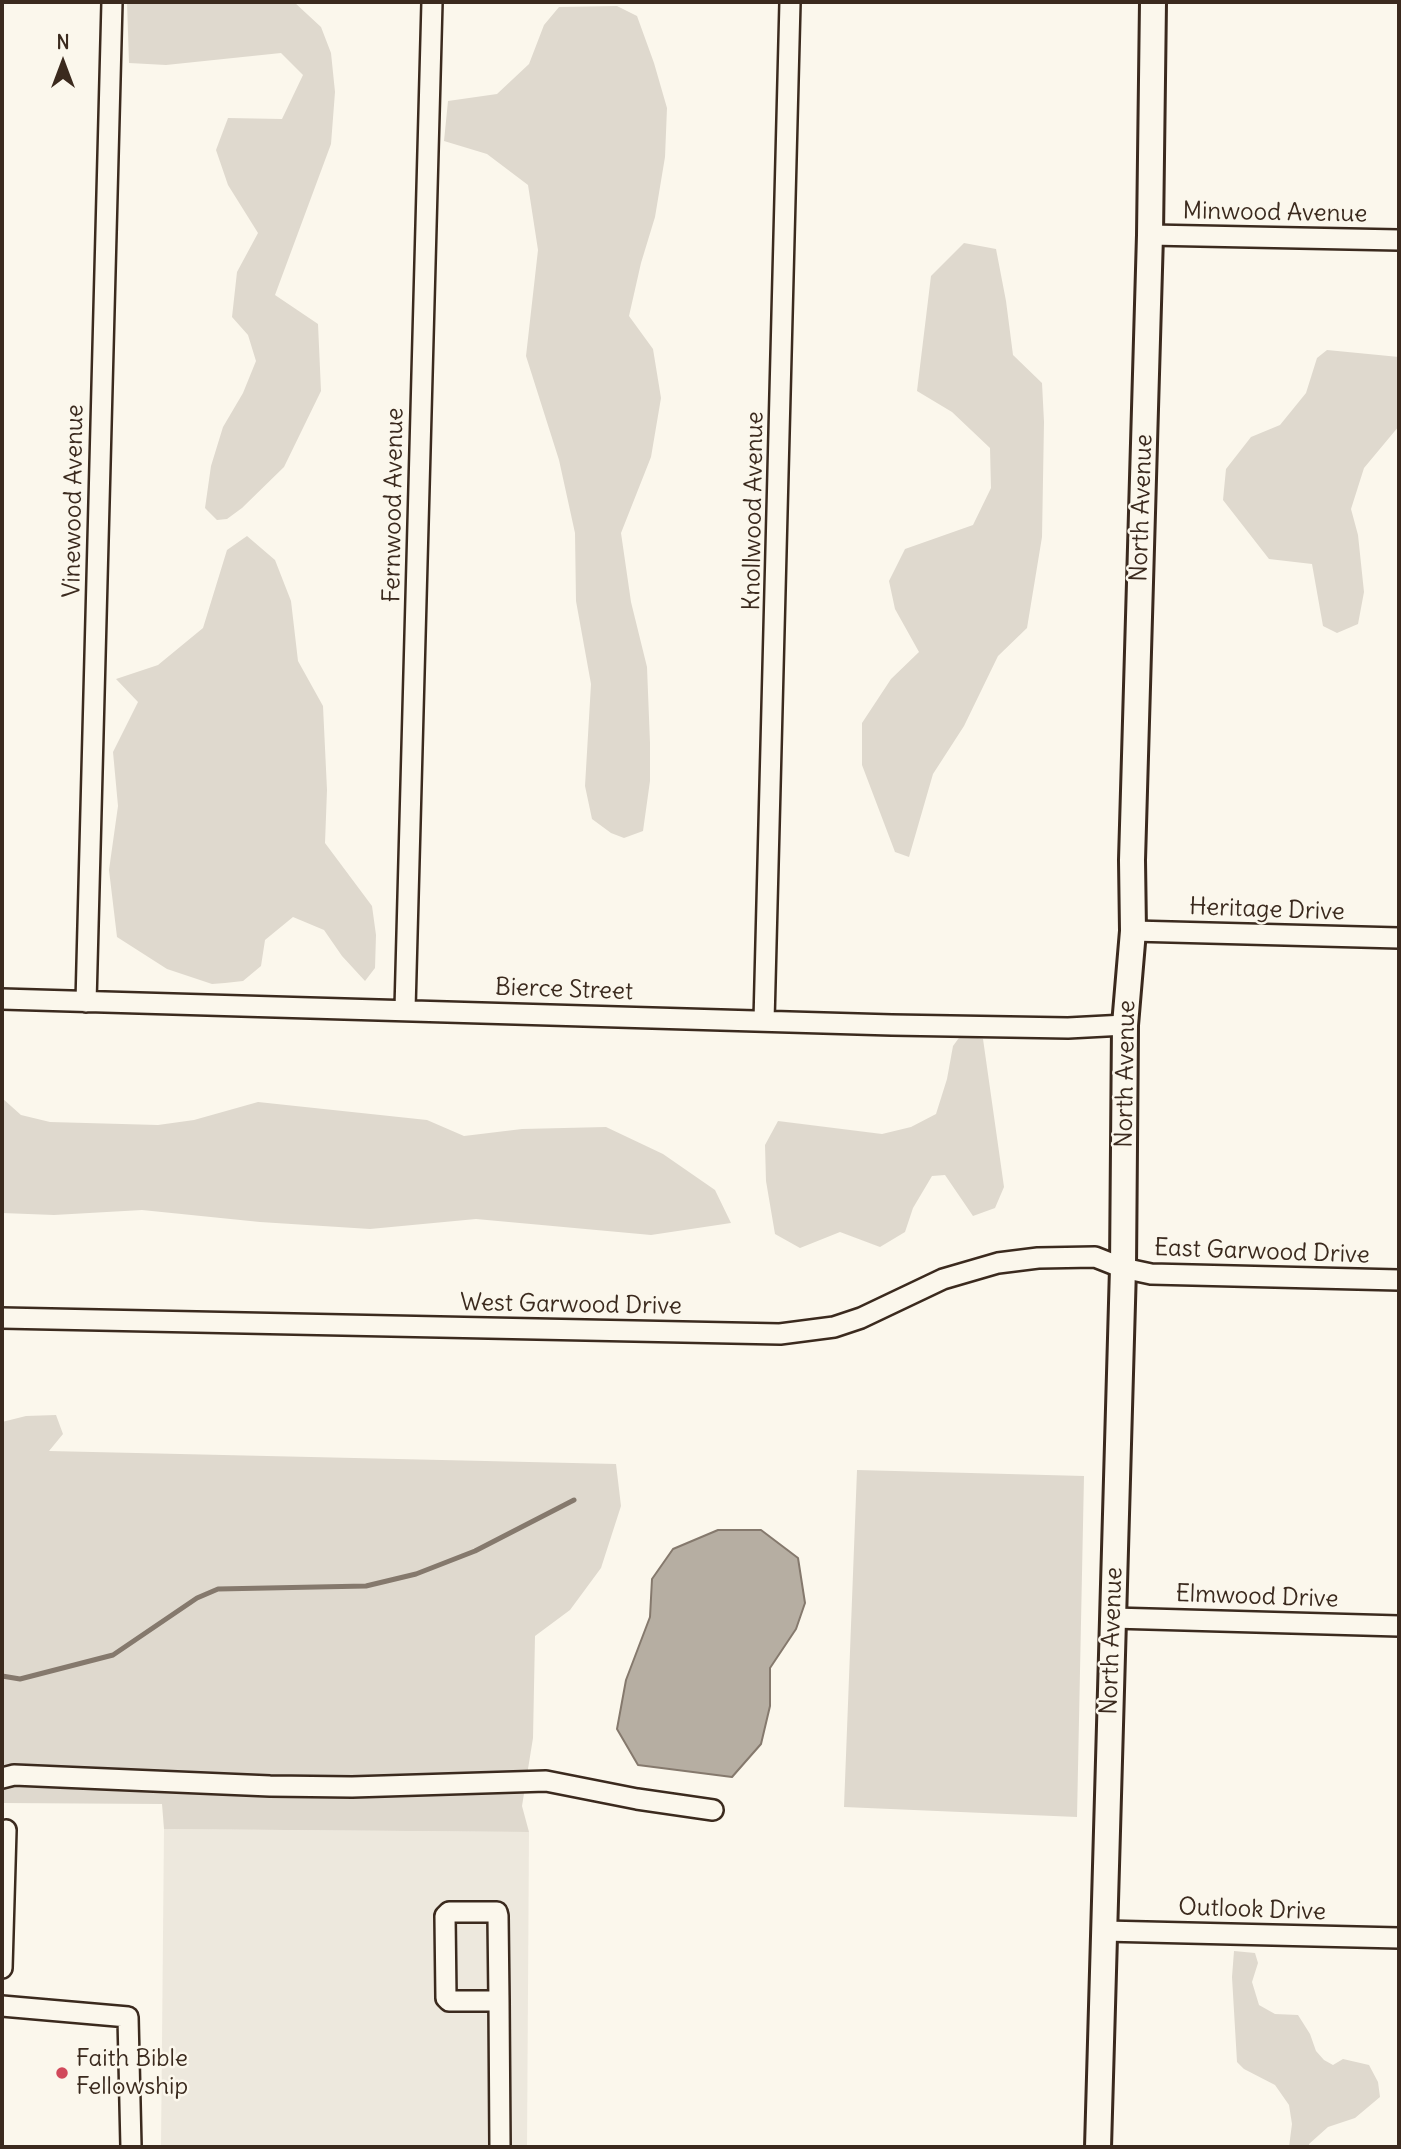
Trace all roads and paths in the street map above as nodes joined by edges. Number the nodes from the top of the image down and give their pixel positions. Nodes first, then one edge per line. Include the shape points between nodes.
1 (111, 2) edge
2 (432, 2) edge
3 (790, 2) edge
4 (1153, 2) edge
5 (1150, 235) junction
6 (1399, 240) edge
7 (1133, 931) junction
8 (1399, 938) edge
9 (2, 999) edge
10 (86, 1002) junction
11 (405, 1009) junction
12 (764, 1021) junction
13 (1125, 1025) junction
14 (1123, 1268) junction
15 (1399, 1280) edge
16 (2, 1318) edge
17 (1113, 1618) junction
18 (1399, 1626) edge
19 (2, 1778) edge
20 (713, 1810) dead end
21 (6, 1830) dead end
22 (1104, 1931) junction
23 (1399, 1938) edge
24 (2, 1968) edge
25 (499, 2001) junction
26 (2, 2006) edge
27 (131, 2147) edge
28 (500, 2147) edge
29 (1098, 2147) edge

1 - 10 street, Vinewood Avenue
2 - 11 street, Fernwood Avenue
3 - 12 street, Knollwood Avenue
4 - 5 main road, North Avenue
5 - 6 street, Minwood Avenue
5 - 7 main road, North Avenue
7 - 8 street, Heritage Drive
7 - 13 main road, North Avenue
9 - 10 street, Bierce Street
10 - 11 street, Bierce Street
11 - 12 street, Bierce Street
12 - 13 street, Bierce Street via 1068,1028
13 - 14 main road, North Avenue
14 - 15 street, East Garwood Drive via 1151,1274
14 - 16 street, West Garwood Drive via 1095,1257 998,1263 943,1279 862,1318 780,1334
14 - 17 main road, North Avenue
17 - 18 street, Elmwood Drive
17 - 22 main road, North Avenue
19 - 20 street via 352,1787 546,1782
21 - 24 street
22 - 23 street, Outlook Drive
22 - 29 main road, North Avenue
25 - 25 street via 496,1912 449,1912 445,1916 446,1998
25 - 28 street
26 - 27 street via 128,2017

